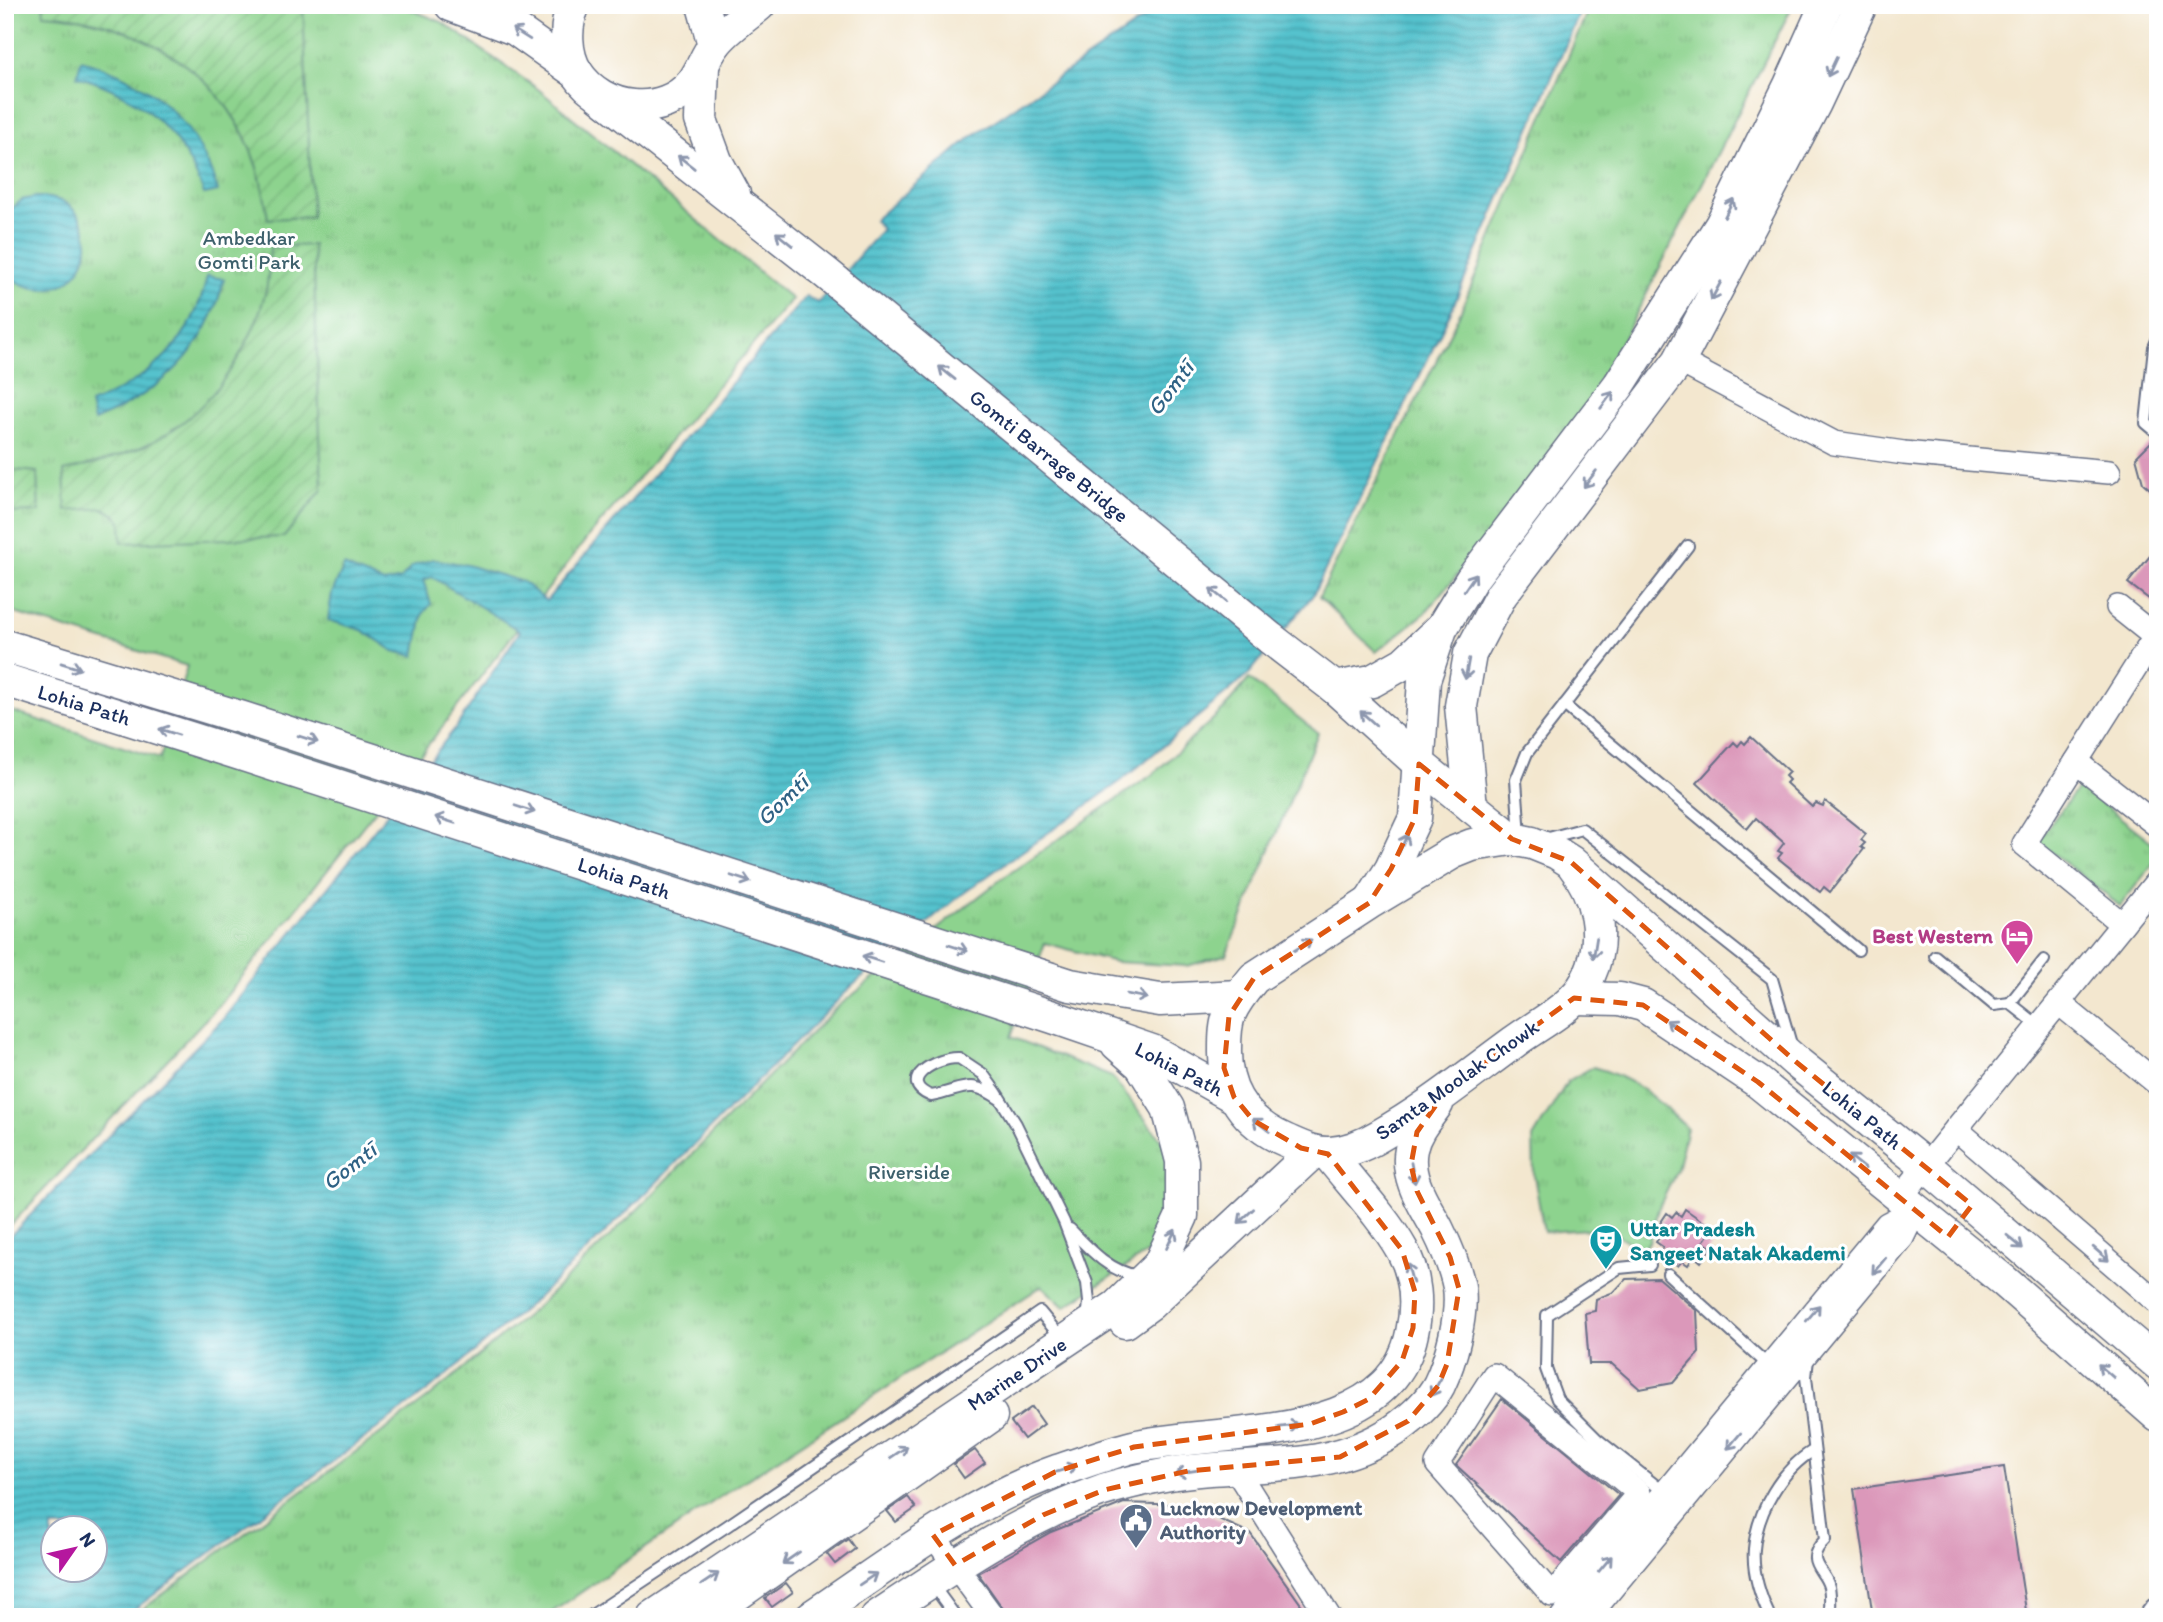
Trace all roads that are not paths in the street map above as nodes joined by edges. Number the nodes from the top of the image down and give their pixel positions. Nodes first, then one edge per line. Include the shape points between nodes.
1 (452, 5) edge
2 (574, 5) edge
3 (703, 5) edge
4 (759, 5) edge
5 (1826, 5) edge
6 (1861, 5) edge
7 (709, 55) junction
8 (588, 84) junction
9 (740, 204) junction
10 (2158, 338) edge
11 (1679, 361) junction
12 (2158, 433) edge
13 (2109, 472) dead end
14 (1688, 546) dead end
15 (2118, 607) dead end
16 (1441, 629) junction
17 (2156, 638) edge
18 (5, 646) edge
19 (5, 680) edge
20 (1335, 688) junction
21 (1564, 705) junction
22 (2076, 762) junction
23 (1419, 764) junction
24 (1471, 806) junction
25 (2158, 826) edge
26 (1521, 841) junction
27 (1571, 862) junction
28 (2158, 880) edge
29 (1370, 903) junction
30 (2122, 924) junction
31 (1858, 950) dead end
32 (1935, 956) dead end
33 (2044, 960) dead end
34 (1238, 996) junction
35 (1574, 998) junction
36 (2010, 1003) junction
37 (2059, 1003) junction
38 (2039, 1026) junction
39 (1108, 1036) junction
40 (1795, 1061) junction
41 (2158, 1084) edge
42 (1446, 1091) junction
43 (1234, 1097) junction
44 (1001, 1100) junction
45 (1956, 1129) junction
46 (1320, 1152) junction
47 (1926, 1166) junction
48 (1908, 1203) junction
49 (1972, 1205) junction
50 (1064, 1222) junction
51 (1948, 1237) junction
52 (1650, 1265) dead end
53 (1668, 1275) dead end
54 (1148, 1276) junction
55 (2158, 1303) edge
56 (1076, 1334) junction
57 (1802, 1343) junction
58 (2158, 1364) edge
59 (1769, 1366) junction
60 (2158, 1416) edge
61 (1814, 1450) junction
62 (1235, 1468) junction
63 (1664, 1492) junction
64 (933, 1535) junction
65 (942, 1573) junction
66 (1552, 1595) joint
67 (2158, 1610) edge
68 (589, 1617) edge
69 (653, 1617) edge
70 (705, 1617) edge
71 (811, 1617) edge
72 (877, 1617) edge
73 (956, 1617) edge
74 (993, 1617) edge
75 (1329, 1617) edge
76 (1562, 1617) edge
77 (1588, 1617) edge
78 (1770, 1617) edge
79 (1830, 1617) edge
80 (2143, 1617) edge

8 -> 1 main road via 515,29
2 - 8 main road via 567,30 569,52
3 - 7 main road
4 - 7 main road
16 -> 5 main road via 1471,580 1619,385 1721,225
6 -> 11 main road via 1815,103
7 - 8 main road via 692,83 658,105 617,104
7 - 9 main road via 701,120 716,161
9 -> 8 main road, Gomti Barrage Bridge
20 -> 9 main road, Gomti Barrage Bridge
10 - 12 lane via 2146,423
11 - 13 street via 1834,443
11 -> 24 main road via 1501,595 1470,654 1461,706
14 - 21 lane
15 - 17 street
16 - 20 main road via 1404,663 1372,681
16 - 23 main road via 1424,680
17 - 22 street
18 -> 34 main road, Lohia Path via 243,718 1070,985 1160,1000
39 -> 19 main road, Lohia Path
23 -> 20 main road, Gomti Barrage Bridge
21 - 26 lane via 1527,753 1516,780
21 - 31 lane
22 - 25 street
22 - 30 street via 2024,844
23 - 24 main road, Samta Moolak Chowk
29 -> 23 main road via 1415,818
24 - 26 main road, Samta Moolak Chowk
26 - 27 main road, Samta Moolak Chowk
26 - 29 main road via 1472,845 1452,853
26 - 40 lane via 1582,829 1772,979
27 -> 35 main road, Samta Moolak Chowk via 1591,891 1597,927 1589,975
27 - 40 main road, Lohia Path
28 - 30 street
34 -> 29 main road via 1273,964
30 - 37 street
32 - 36 lane via 1994,1005
33 - 36 lane
34 - 43 main road via 1225,1038 1224,1068
35 - 42 main road, Samta Moolak Chowk
48 -> 35 main road, Lohia Path via 1758,1082 1643,1005 1620,999
36 - 38 lane
37 - 38 street
37 - 41 street
38 - 45 street
39 - 43 main road, Lohia Path via 1152,1051
54 -> 39 main road, Marine Drive via 1159,1265 1182,1216 1182,1161 1168,1108 1141,1065
40 - 47 main road, Lohia Path
42 - 46 main road, Samta Moolak Chowk via 1353,1149
42 -> 62 main road via 1417,1132 1410,1165 1416,1191 1450,1257 1459,1289 1454,1338 1438,1386 1408,1421 1364,1448 1314,1462
46 -> 43 main road via 1273,1135
44 - 44 lane via 971,1086 930,1096 921,1089 918,1078 936,1061 959,1058 983,1074
44 - 50 lane
45 - 47 street
45 -> 55 street
64 -> 46 main road via 971,1511 1055,1472 1134,1447 1310,1424 1369,1399 1388,1382 1410,1345 1416,1302 1410,1269 1391,1234
46 -> 70 main road, Marine Drive via 1151,1303
47 - 48 street
47 - 49 main road, Lohia Path
48 - 51 main road, Lohia Path
48 - 57 street via 1902,1238
49 - 51 street
49 -> 58 main road, Lohia Path
50 - 54 lane via 1104,1261 1127,1273
50 - 56 lane via 1087,1283 1089,1302
60 -> 51 main road, Lohia Path
52 - 63 lane via 1619,1268 1547,1315 1546,1368 1557,1399 1597,1439
53 - 59 lane
54 - 56 main road, Marine Drive via 1117,1306
56 - 68 lane via 1040,1312
69 -> 56 main road, Marine Drive
57 - 59 street
57 - 61 lane
57 -> 77 street
59 - 63 street
61 - 78 lane via 1775,1489 1760,1523 1755,1572
61 - 79 lane via 1825,1540 1816,1558 1817,1568 1829,1584
62 -> 65 main road via 1188,1471 1104,1490 1043,1515
62 - 75 street
76 -> 63 street
64 - 65 street
71 -> 64 main road
65 - 72 main road
65 - 73 lane
65 - 74 street
66 - 66 street via 1437,1464 1493,1376 1639,1493
67 - 80 lane via 2152,1605

